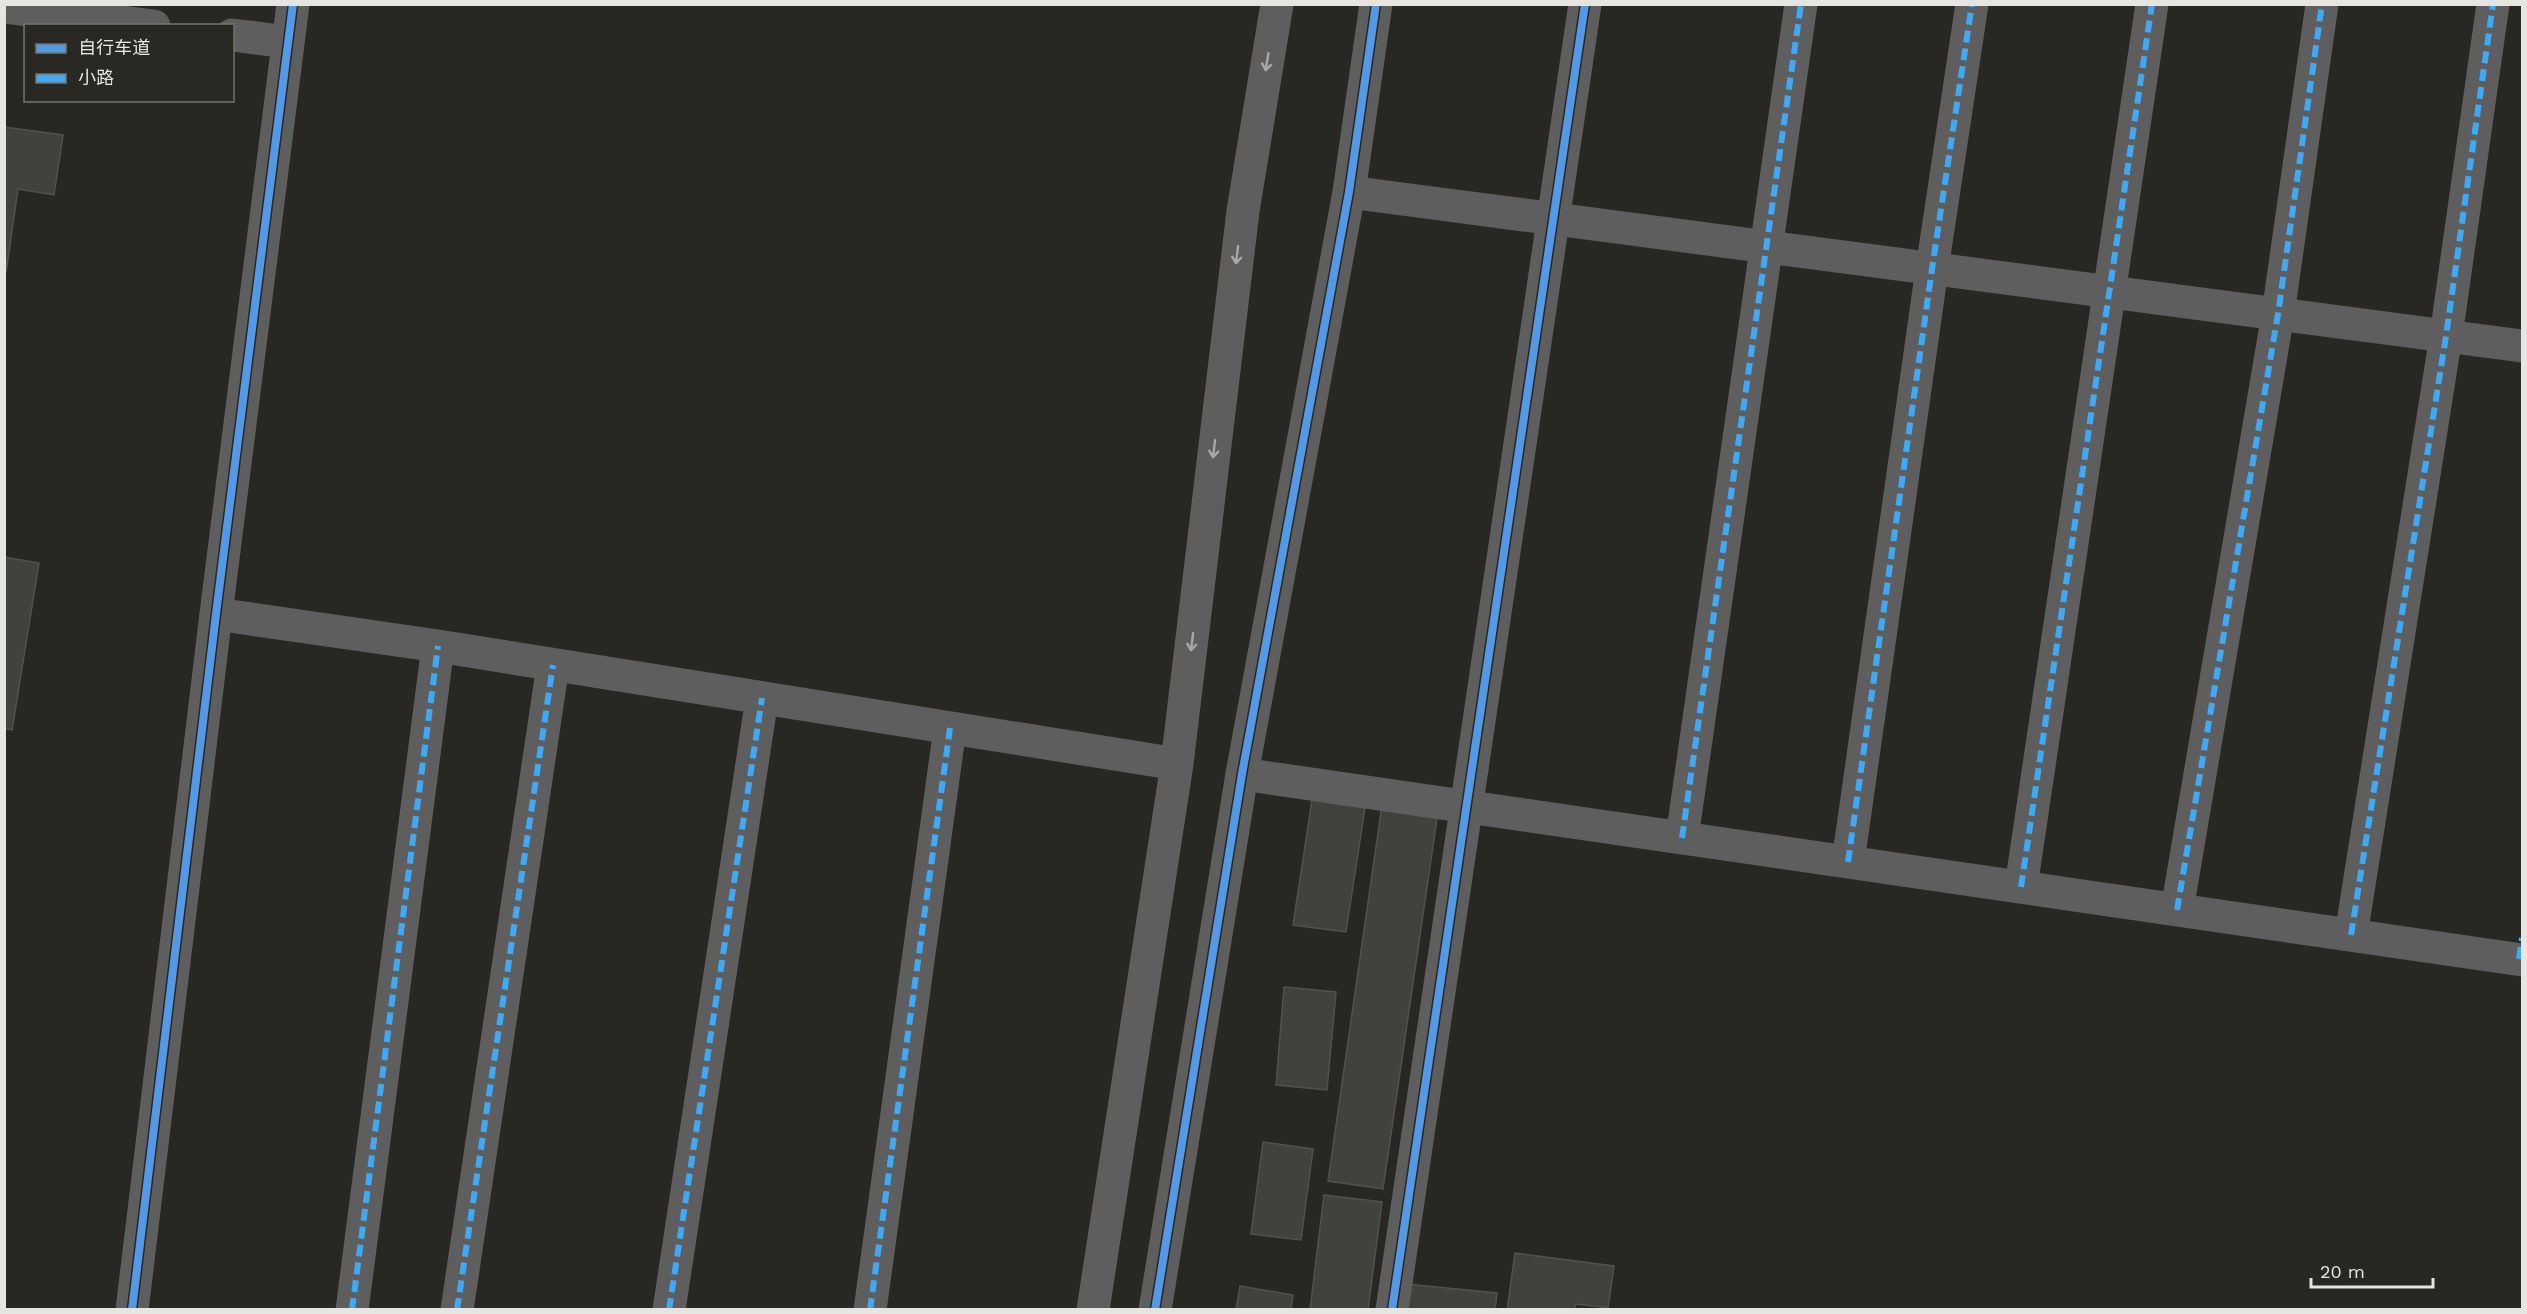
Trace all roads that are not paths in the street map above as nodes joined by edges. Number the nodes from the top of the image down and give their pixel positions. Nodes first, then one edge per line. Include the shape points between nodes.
1 (293, 4) edge
2 (1277, 4) edge
3 (1376, 4) edge
4 (1585, 4) edge
5 (1801, 4) edge
6 (1972, 4) edge
7 (2152, 4) edge
8 (2322, 4) edge
9 (2493, 4) edge
10 (4, 7) edge
11 (138, 24) edge
12 (234, 35) edge
13 (288, 42) junction
14 (1349, 192) junction
15 (1552, 219) junction
16 (1766, 247) junction
17 (1932, 268) junction
18 (2110, 292) junction
19 (2278, 314) junction
20 (2446, 336) junction
21 (2523, 346) edge
22 (216, 614) junction
23 (438, 646) junction
24 (553, 665) junction
25 (762, 698) junction
26 (950, 728) junction
27 (1177, 764) junction
28 (1242, 774) junction
29 (1466, 806) junction
30 (1682, 838) junction
31 (1848, 862) junction
32 (2021, 887) junction
33 (2177, 910) junction
34 (2351, 935) junction
35 (2521, 952) edge
36 (132, 1310) edge
37 (352, 1310) edge
38 (457, 1310) edge
39 (669, 1310) edge
40 (870, 1310) edge
41 (1093, 1310) edge
42 (1155, 1310) edge
43 (1392, 1310) edge

1 - 13 street
2 -> 27 street via 1243,211
3 - 14 street
4 - 15 street
5 - 16 street
6 - 17 street
7 - 18 street
8 - 19 street
9 - 20 street
10 - 11 street
12 - 13 street
13 - 22 street
14 - 15 street
14 - 28 street
15 - 16 street
15 - 29 street
16 - 17 street
16 - 30 street
17 - 18 street
17 - 31 street
18 - 19 street
18 - 32 street
19 - 20 street
19 - 33 street
20 - 21 street
20 - 34 street
22 - 23 street
22 - 36 street
23 - 24 street
23 - 37 street
24 - 25 street
24 - 38 street
25 - 26 street
25 - 39 street
26 - 27 street
26 - 40 street
27 - 41 street
28 - 29 street
28 - 42 street
29 - 30 street
29 - 43 street
30 - 31 street
31 - 32 street
32 - 33 street
33 - 34 street
34 - 35 street

